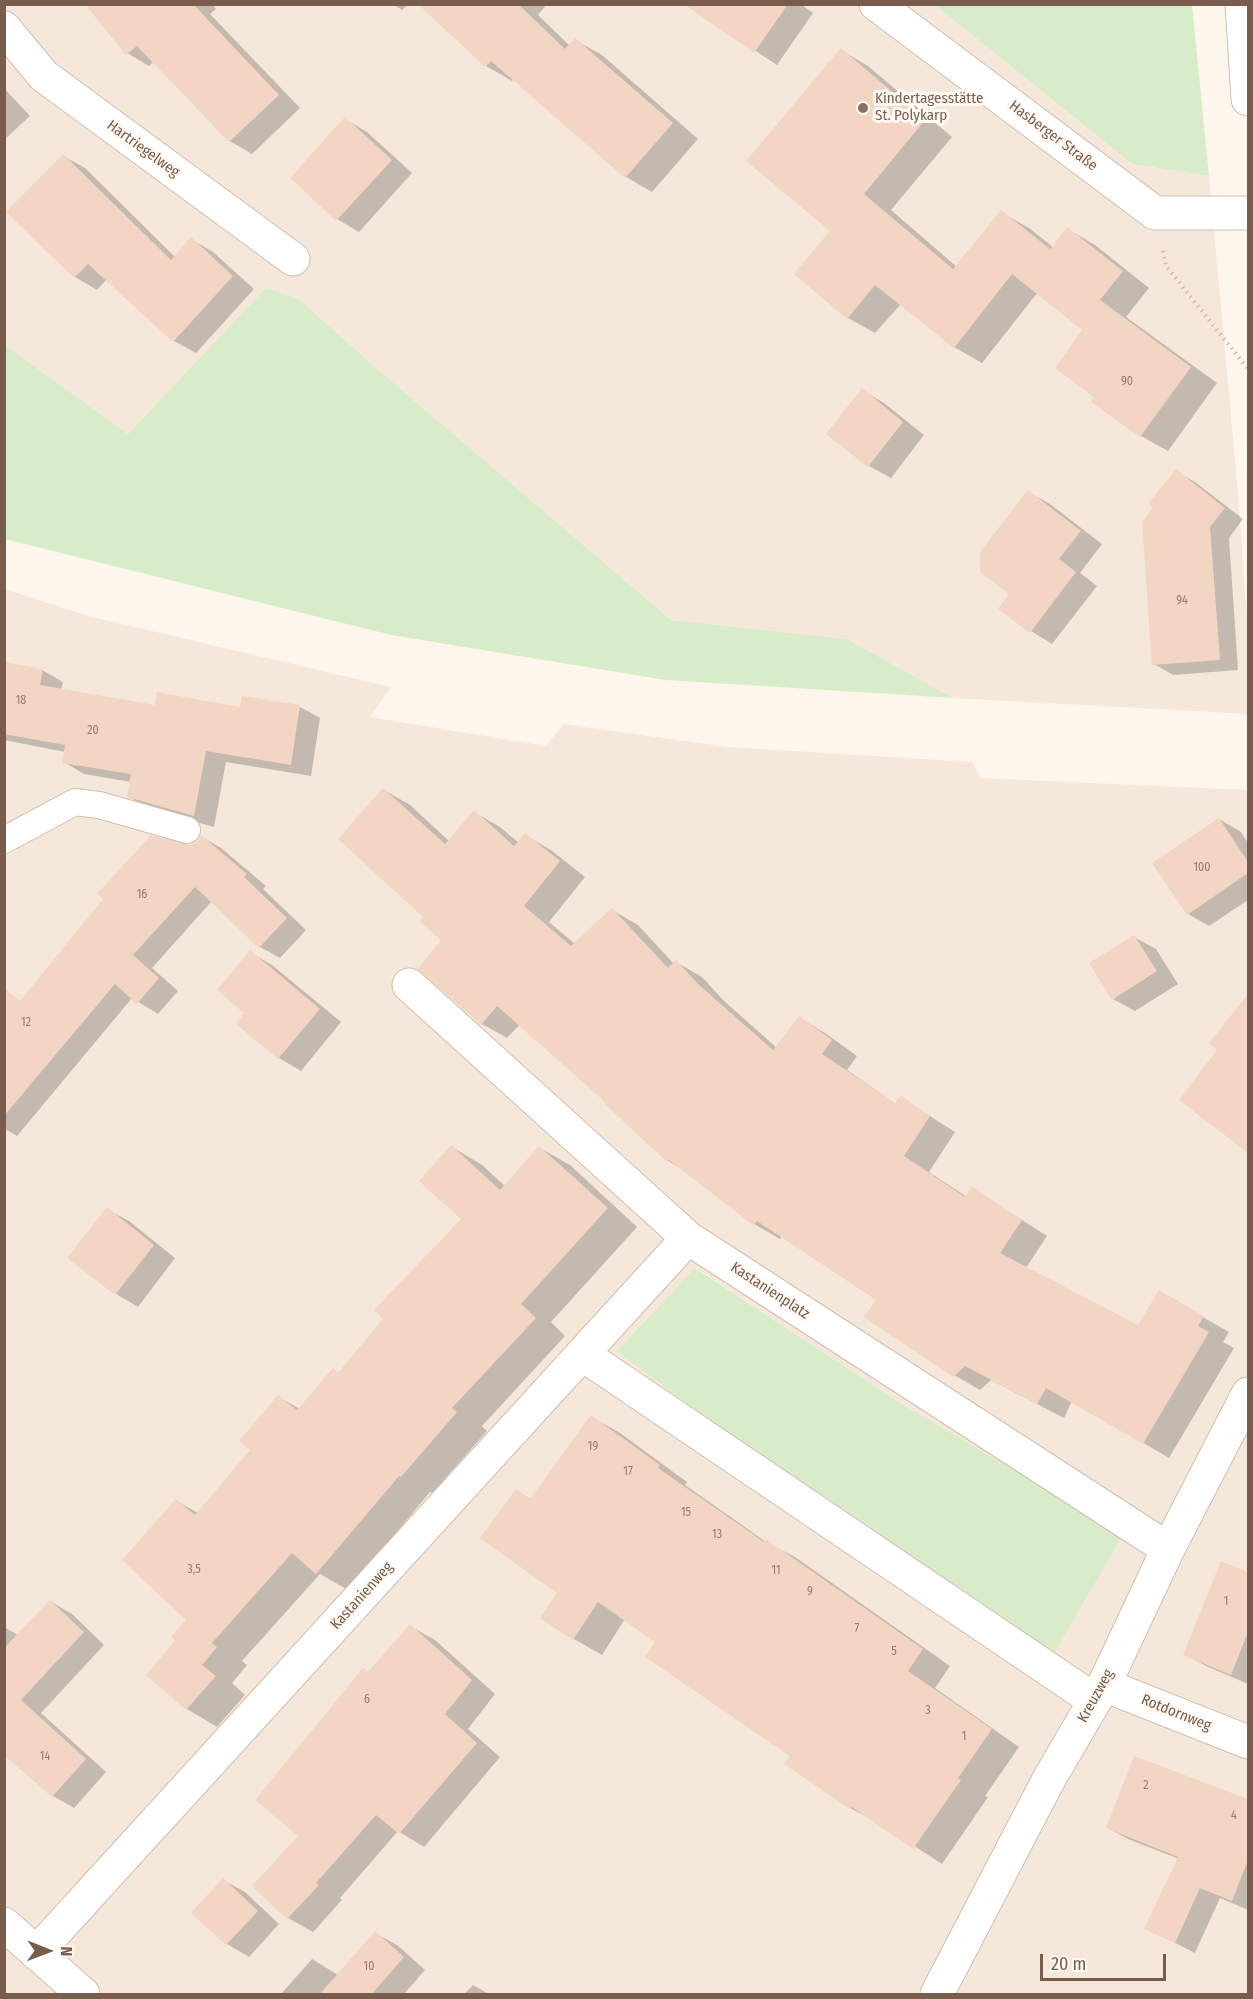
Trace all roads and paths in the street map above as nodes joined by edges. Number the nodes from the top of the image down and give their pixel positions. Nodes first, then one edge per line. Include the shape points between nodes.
1 (876, 4) edge
2 (1242, 4) edge
3 (4, 28) edge
4 (1248, 99) edge
5 (1155, 213) junction
6 (1248, 213) edge
7 (293, 259) dead end
8 (1248, 369) edge
9 (188, 830) dead end
10 (4, 840) edge
11 (409, 985) dead end
12 (688, 1238) junction
13 (582, 1354) junction
14 (1248, 1395) edge
15 (1168, 1550) junction
16 (1099, 1692) junction
17 (1248, 1742) edge
18 (4, 1924) edge
19 (36, 1953) junction
20 (83, 1995) edge
21 (937, 1995) edge

1 - 5 street, Hasberger Straße
2 - 4 street
3 - 7 street, Hartriegelweg via 44,75
5 - 6 street
5 - 8 path via 1166,266
9 - 10 lane via 75,802
11 - 12 street, Kastanienplatz
12 - 13 street, Kastanienweg
12 - 15 street, Kastanienplatz
13 - 16 street
13 - 19 street, Kastanienweg
14 - 15 street, Kreuzweg
15 - 16 street, Kreuzweg
16 - 17 street, Rotdornweg
16 - 21 street, Kreuzweg via 1049,1779
18 - 19 street
19 - 20 street

